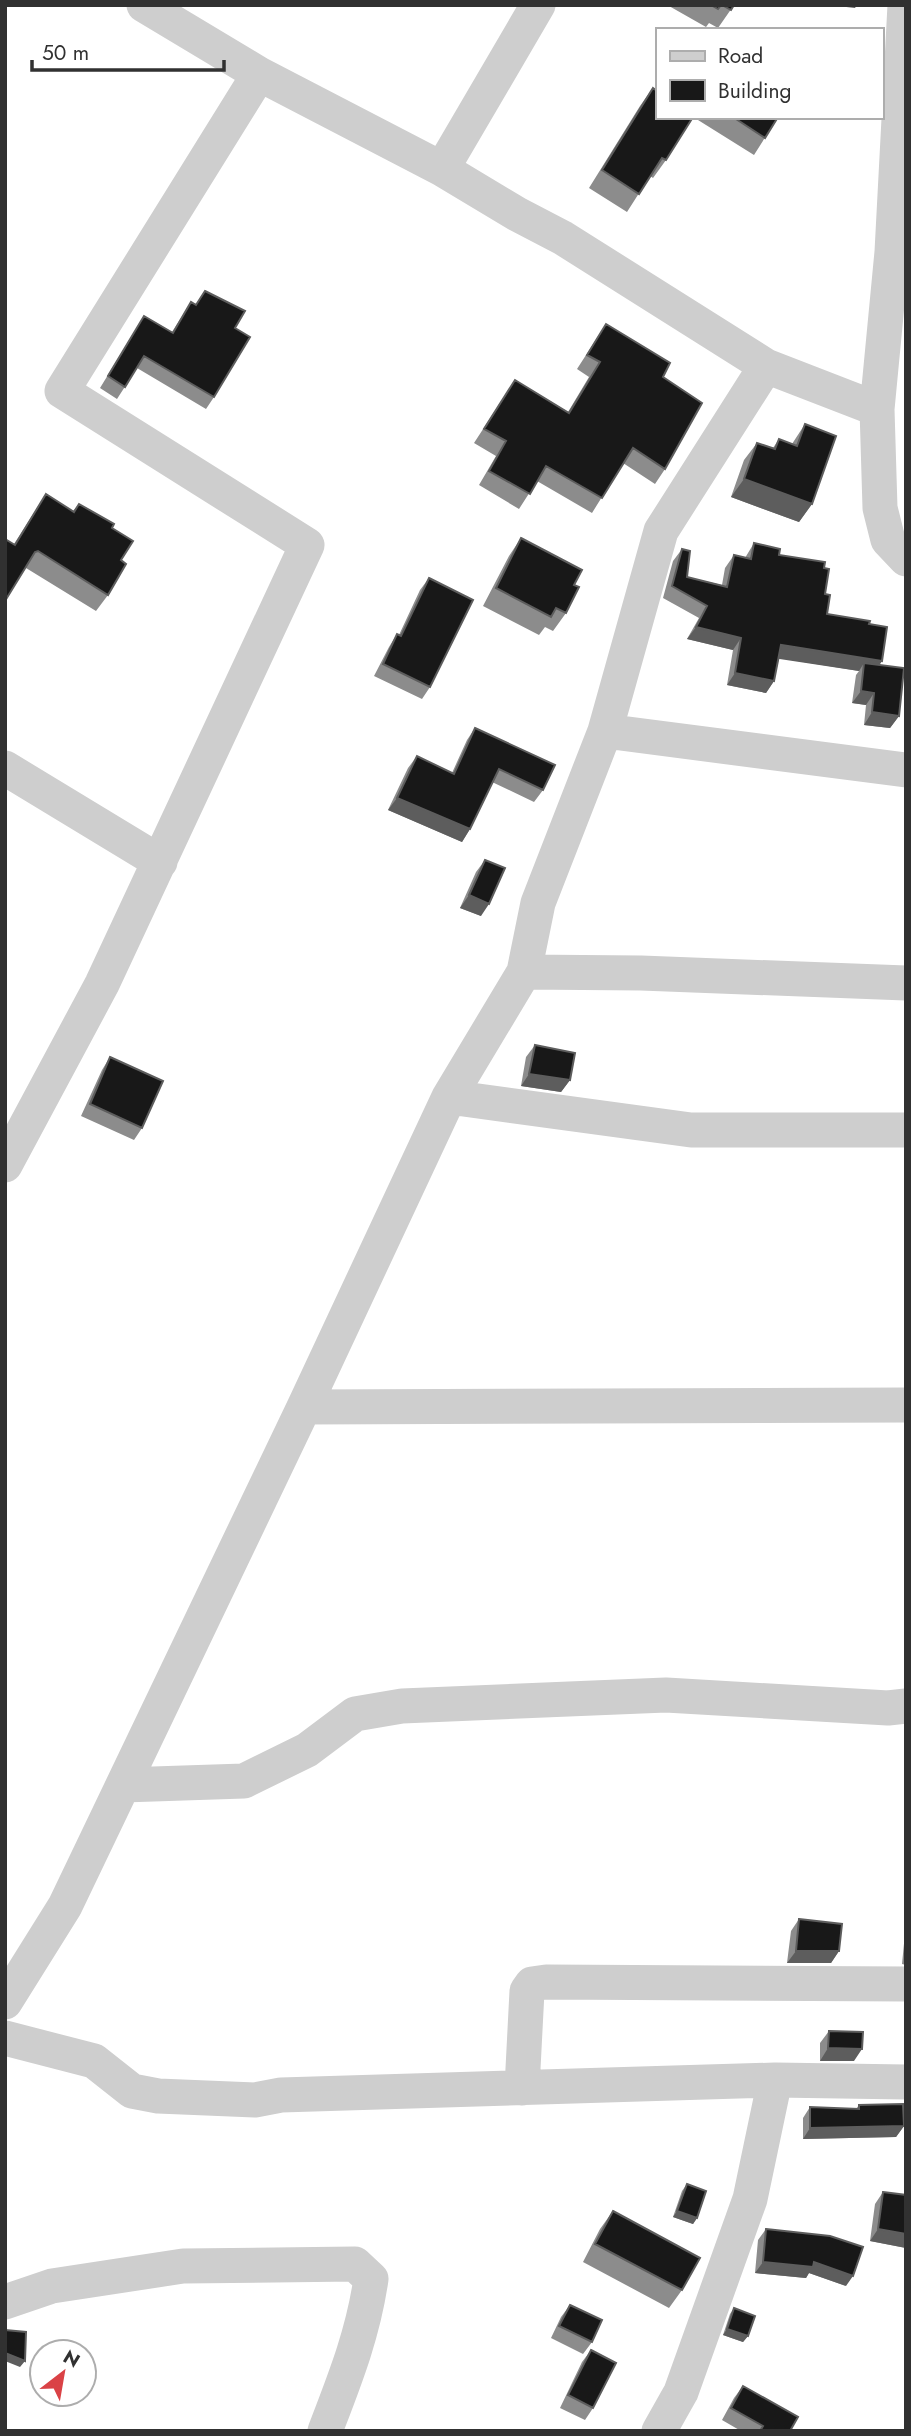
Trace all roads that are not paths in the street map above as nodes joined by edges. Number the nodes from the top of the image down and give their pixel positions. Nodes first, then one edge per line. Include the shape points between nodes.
1 (144, 5) edge
2 (538, 5) edge
3 (905, 5) edge
4 (260, 74) junction
5 (442, 169) junction
6 (899, 241) edge
7 (766, 366) junction
8 (877, 409) junction
9 (906, 559) edge
10 (605, 731) junction
11 (5, 768) edge
12 (906, 770) edge
13 (160, 862) junction
14 (524, 972) junction
15 (906, 983) edge
16 (449, 1097) junction
17 (906, 1130) edge
18 (5, 1166) edge
19 (906, 1405) edge
20 (304, 1407) junction
21 (906, 1706) edge
22 (123, 1785) junction
23 (906, 1984) edge
24 (5, 2002) edge
25 (5, 2038) edge
26 (775, 2080) junction
27 (906, 2082) edge
28 (522, 2088) junction
29 (5, 2302) edge
30 (325, 2431) edge
31 (659, 2431) edge

1 - 4 street
2 - 5 street
3 - 6 street
4 - 5 street
4 - 13 street via 62,391 307,545
5 - 7 street via 563,238
6 - 8 street
7 - 8 street
7 - 10 street via 661,531
8 - 9 street via 880,508 888,540
10 - 12 street
10 - 14 street via 538,903
11 - 13 street
13 - 18 street via 102,984
14 - 15 street
14 - 16 street
16 - 17 street via 691,1130
16 - 20 street
19 - 20 street
20 - 22 street
21 - 22 street via 888,1709 666,1695 402,1706 355,1714 307,1750 244,1781
22 - 24 street via 65,1906
23 - 28 street via 532,1984 527,1991
25 - 28 street via 94,2061 132,2091 158,2096 255,2100 281,2095
26 - 27 street
26 - 28 street
26 - 31 street via 750,2199 681,2392
29 - 30 street via 52,2286 183,2266 355,2264 371,2279 365,2318

